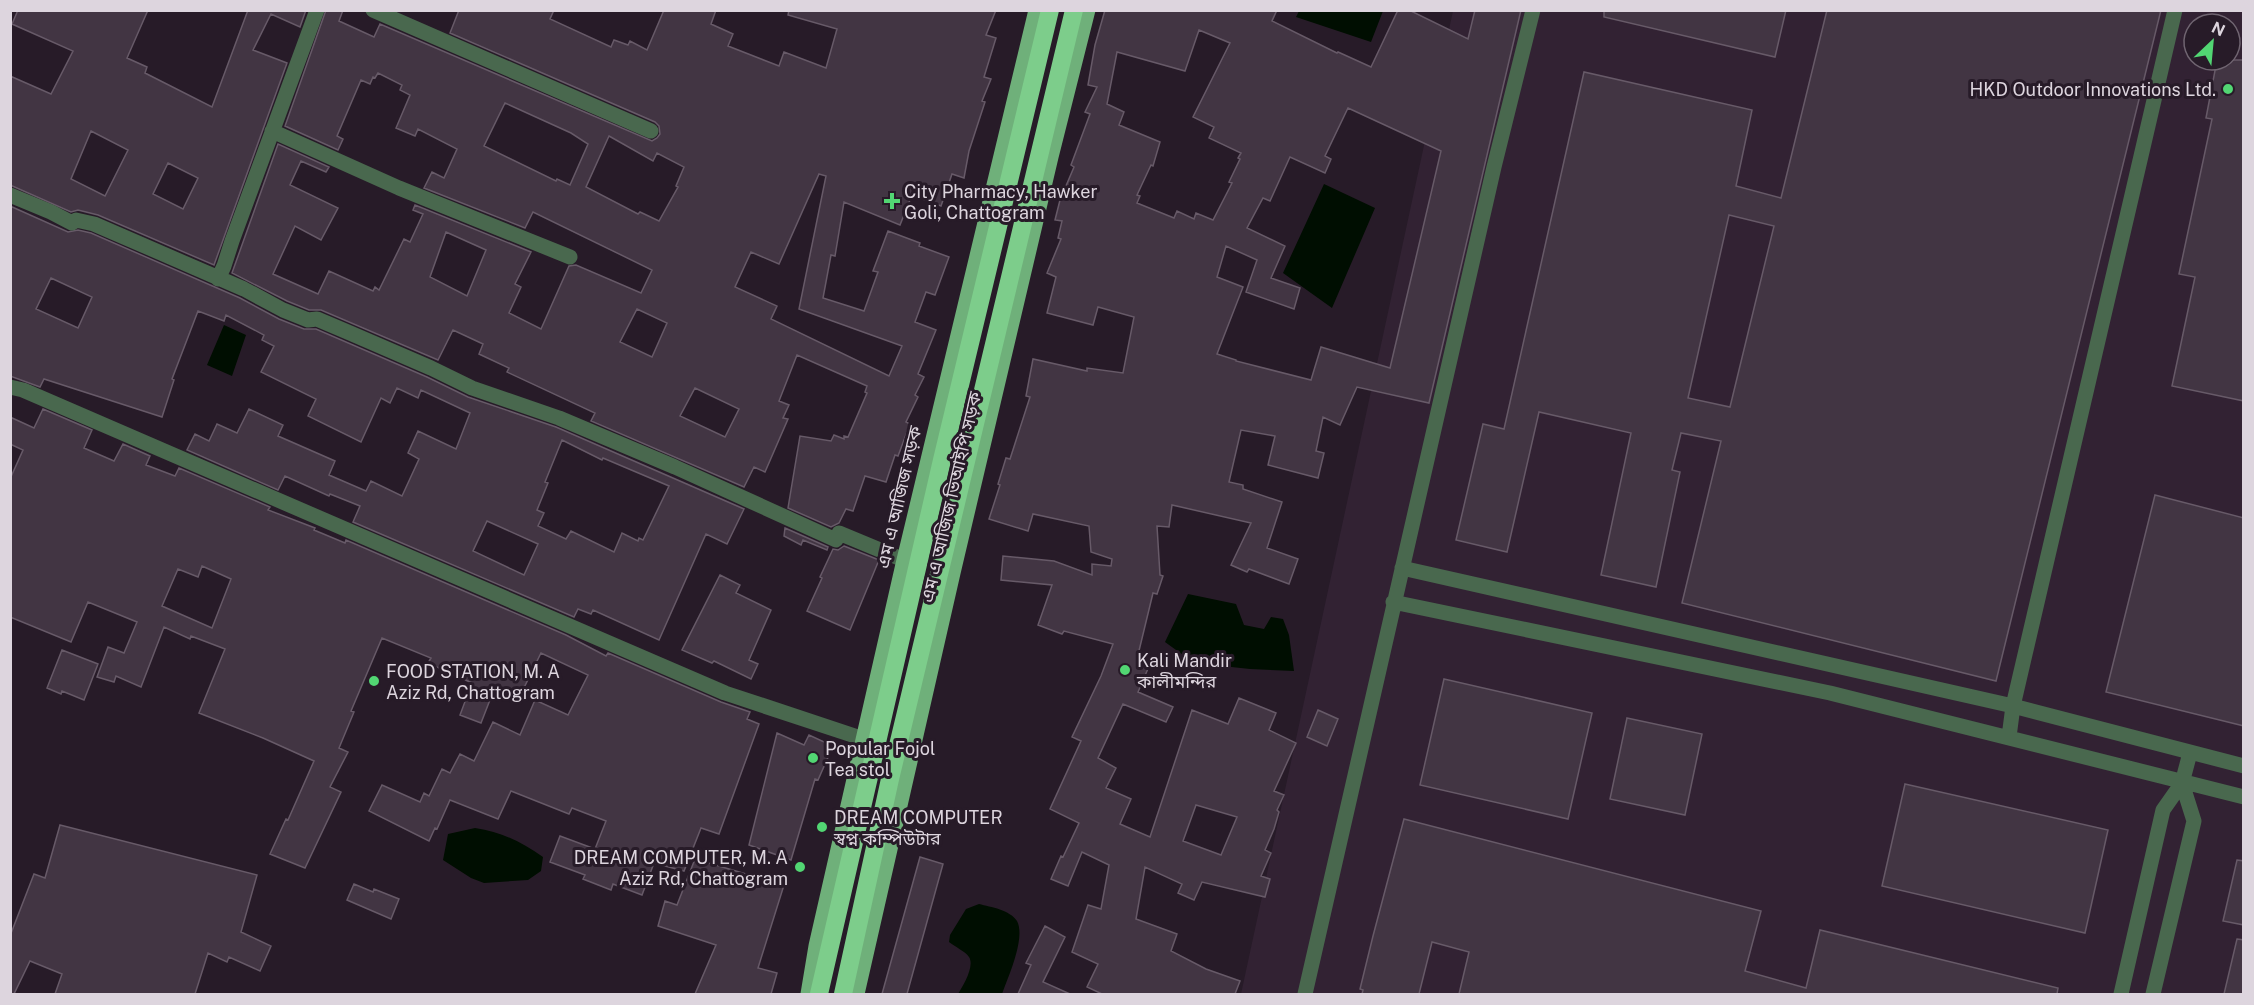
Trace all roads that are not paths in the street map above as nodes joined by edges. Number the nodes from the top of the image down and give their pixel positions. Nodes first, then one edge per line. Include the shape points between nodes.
1 (316, 10) edge
2 (373, 10) edge
3 (1036, 10) edge
4 (1050, 10) edge
5 (1074, 10) edge
6 (1089, 10) edge
7 (1533, 10) edge
8 (2175, 10) edge
9 (272, 131) junction
10 (651, 131) dead end
11 (10, 195) edge
12 (570, 257) dead end
13 (218, 279) junction
14 (10, 387) edge
15 (904, 560) junction
16 (1402, 568) junction
17 (1393, 602) junction
18 (1835, 666) junction
19 (1830, 693) junction
20 (2013, 706) junction
21 (2009, 737) junction
22 (864, 740) junction
23 (2190, 753) junction
24 (2244, 766) edge
25 (2182, 783) junction
26 (2244, 797) edge
27 (808, 994) edge
28 (819, 994) edge
29 (843, 994) edge
30 (857, 994) edge
31 (1305, 994) edge
32 (2121, 994) edge
33 (2153, 994) edge

1 - 9 street
2 - 10 street
3 - 15 main road, এম এ আজিজ সড়ক
4 - 28 highway
5 - 29 highway via 893,767
6 - 30 main road, এম এ আজিজ ভিআইপি সড়ক via 972,492
7 - 16 street
8 - 20 street
9 - 12 street via 399,188
9 - 13 street
11 - 13 street via 72,223 76,220 94,224
13 - 15 street via 308,321 317,319 472,388 559,418 654,458 836,540 839,533
14 - 22 street via 725,693
15 - 22 main road, এম এ আজিজ সড়ক
16 - 17 street
16 - 18 street
17 - 19 street
17 - 31 street
18 - 19 street
18 - 20 street
19 - 21 street
20 - 21 street
20 - 23 street
21 - 25 street
22 - 27 main road, এম এ আজিজ সড়ক
23 - 24 street
23 - 25 street
25 - 26 street
25 - 32 street via 2163,810
25 - 33 street via 2194,821

